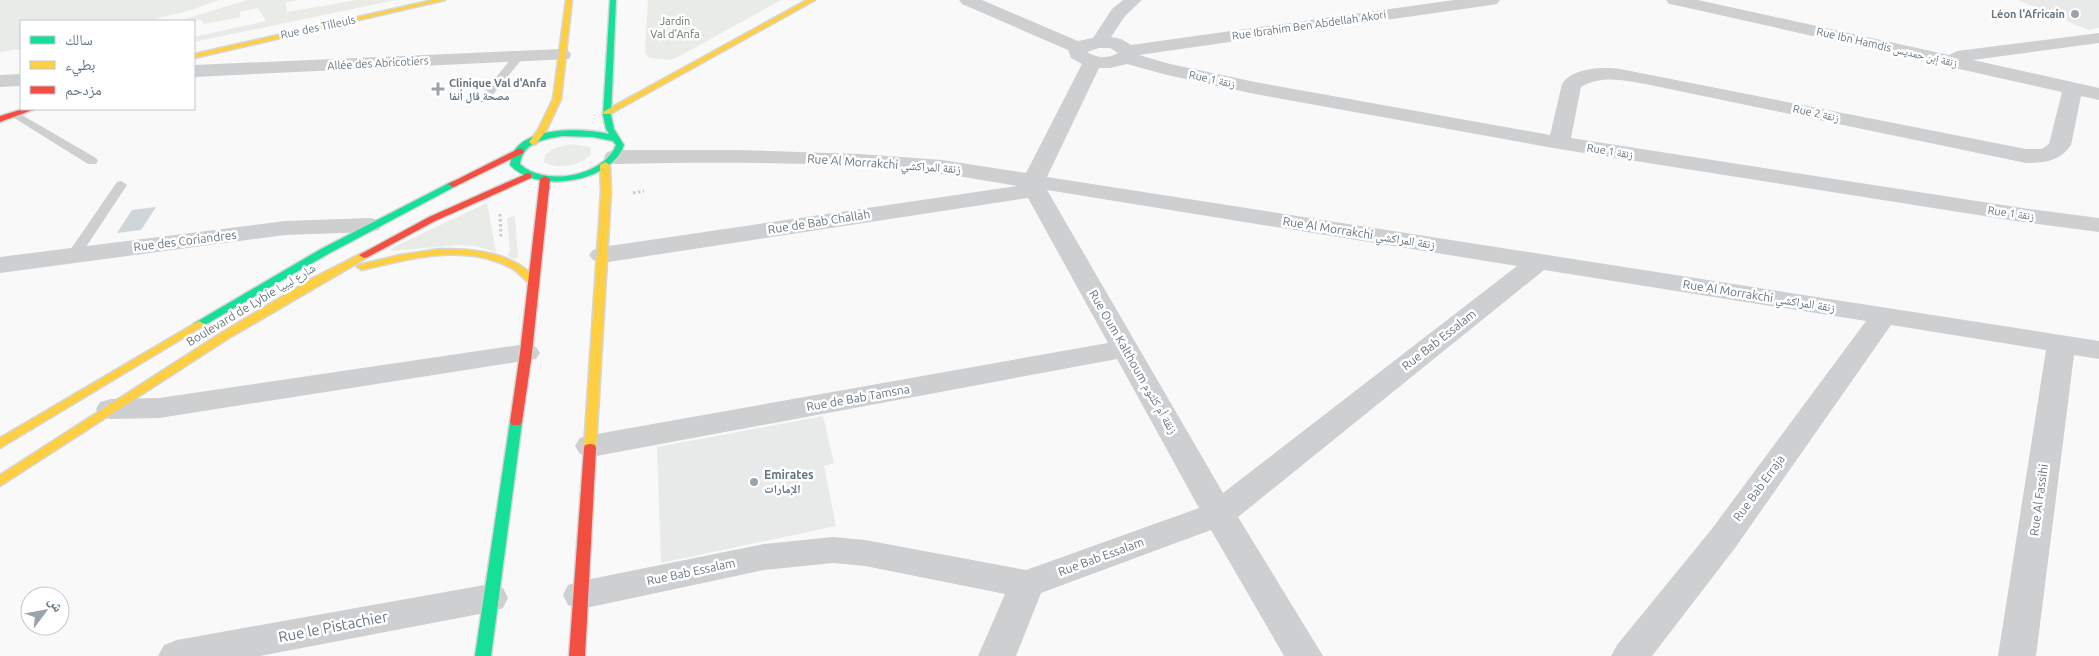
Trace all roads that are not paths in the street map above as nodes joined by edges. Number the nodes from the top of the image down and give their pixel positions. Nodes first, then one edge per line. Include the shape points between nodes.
1 (442, 0) edge
2 (569, 0) edge
3 (613, 0) edge
4 (812, 0) edge
5 (968, 0) edge
6 (1133, 0) edge
7 (1491, 0) edge
8 (1675, 0) edge
9 (2099, 38) edge
10 (1090, 50) junction
11 (1127, 54) junction
12 (562, 55) junction
13 (195, 56) edge
14 (518, 57) junction
15 (1939, 59) junction
16 (195, 71) edge
17 (20, 80) edge
18 (0, 81) edge
19 (2073, 88) junction
20 (2099, 94) edge
21 (483, 100) dead end
22 (28, 110) edge
23 (607, 112) junction
24 (15, 114) junction
25 (0, 119) edge
26 (533, 142) junction
27 (1559, 143) junction
28 (520, 151) junction
29 (612, 154) junction
30 (92, 161) dead end
31 (528, 176) junction
32 (545, 179) junction
33 (121, 185) dead end
34 (1035, 185) junction
35 (370, 225) junction
36 (2099, 225) edge
37 (602, 255) junction
38 (73, 256) junction
39 (1539, 261) junction
40 (0, 265) edge
41 (326, 276) junction
42 (534, 282) junction
43 (1884, 316) junction
44 (2061, 344) junction
45 (1125, 349) junction
46 (2099, 350) edge
47 (526, 353) junction
48 (111, 408) junction
49 (0, 444) edge
50 (591, 446) junction
51 (0, 480) edge
52 (1219, 514) junction
53 (1027, 584) junction
54 (581, 595) junction
55 (490, 598) junction
56 (177, 656) edge
57 (482, 656) edge
58 (577, 656) edge
59 (997, 656) edge
60 (1304, 656) edge
61 (1630, 656) edge
62 (2017, 656) edge

1 - 13 main road, Rue des Tilleuls
2 - 12 main road
3 - 23 main road
4 - 23 main road
5 - 10 street, Rue 1 زنقة
6 - 10 street via 1118,13
7 - 11 street, Rue Ibrahim Ben Abdellah Akori
8 - 15 street, Rue Ibn Hamdis زنقة إبن حمديس
9 - 15 street
10 - 11 street, Rue 1 زنقة via 1114,43
10 - 34 street
11 - 27 street, Rue 1 زنقة via 1167,69 1245,86
12 - 14 street, Allée des Abricotiers
12 - 26 main road via 557,99
14 - 16 street, Allée des Abricotiers
14 - 21 lane
15 - 19 street, Rue Ibn Hamdis زنقة إبن حمديس
17 - 18 street
19 - 20 street, Rue Ibn Hamdis زنقة إبن حمديس
19 - 27 street, Rue 2 زنقة via 2056,152 2046,156 2026,156 1650,79 1591,74 1572,84
22 - 24 main road
23 - 29 main road
24 - 25 main road
24 - 30 lane
26 - 28 main road, Boulevard de Lybie شارع ليبيا
26 - 29 main road via 551,135 582,130 600,132
27 - 36 street, Rue 1 زنقة
28 - 31 main road via 514,161 515,166
28 - 35 main road, Boulevard de Lybie شارع ليبيا
29 - 32 main road via 577,176
29 - 34 street, Rue Al Morrakchi زنقة المراكشي via 889,162 942,167
29 - 37 main road
31 - 32 main road
31 - 41 main road, Boulevard de Lybie شارع ليبيا via 401,235
32 - 42 main road
33 - 38 lane
34 - 37 street, Rue de Bab Challah
34 - 39 street, Rue Al Morrakchi زنقة المراكشي
34 - 45 street, Rue Oum Kalthoum زنقة أم كلثوم
35 - 38 street, Rue des Coriandres via 285,228
35 - 49 main road, Boulevard de Lybie شارع ليبيا via 280,275
37 - 50 main road
38 - 40 street, Rue des Coriandres
39 - 43 street, Rue Al Morrakchi زنقة المراكشي
39 - 52 street, Rue Bab Essalam
41 - 42 main road via 402,257 455,252 506,261 521,269
41 - 48 main road, Boulevard de Lybie شارع ليبيا
42 - 47 main road
43 - 44 street, Rue Al Morrakchi زنقة المراكشي
43 - 61 street, Rue Bab Erraja via 1723,539
44 - 46 street, Rue Al Morrakchi زنقة المراكشي
44 - 62 street, Rue Al Fassihi
45 - 50 street, Rue de Bab Tamsna
45 - 52 street, Rue Oum Kalthoum زنقة أم كلثوم
47 - 48 street via 159,408
47 - 55 main road
48 - 51 main road, Boulevard de Lybie شارع ليبيا
50 - 54 main road
52 - 53 street, Rue Bab Essalam
52 - 60 street, Rue Oum Kalthoum زنقة أم كلثوم
53 - 54 street, Rue Bab Essalam via 866,553 833,550 764,557
53 - 59 street
54 - 58 main road
55 - 56 street, Rue le Pistachier
55 - 57 main road

